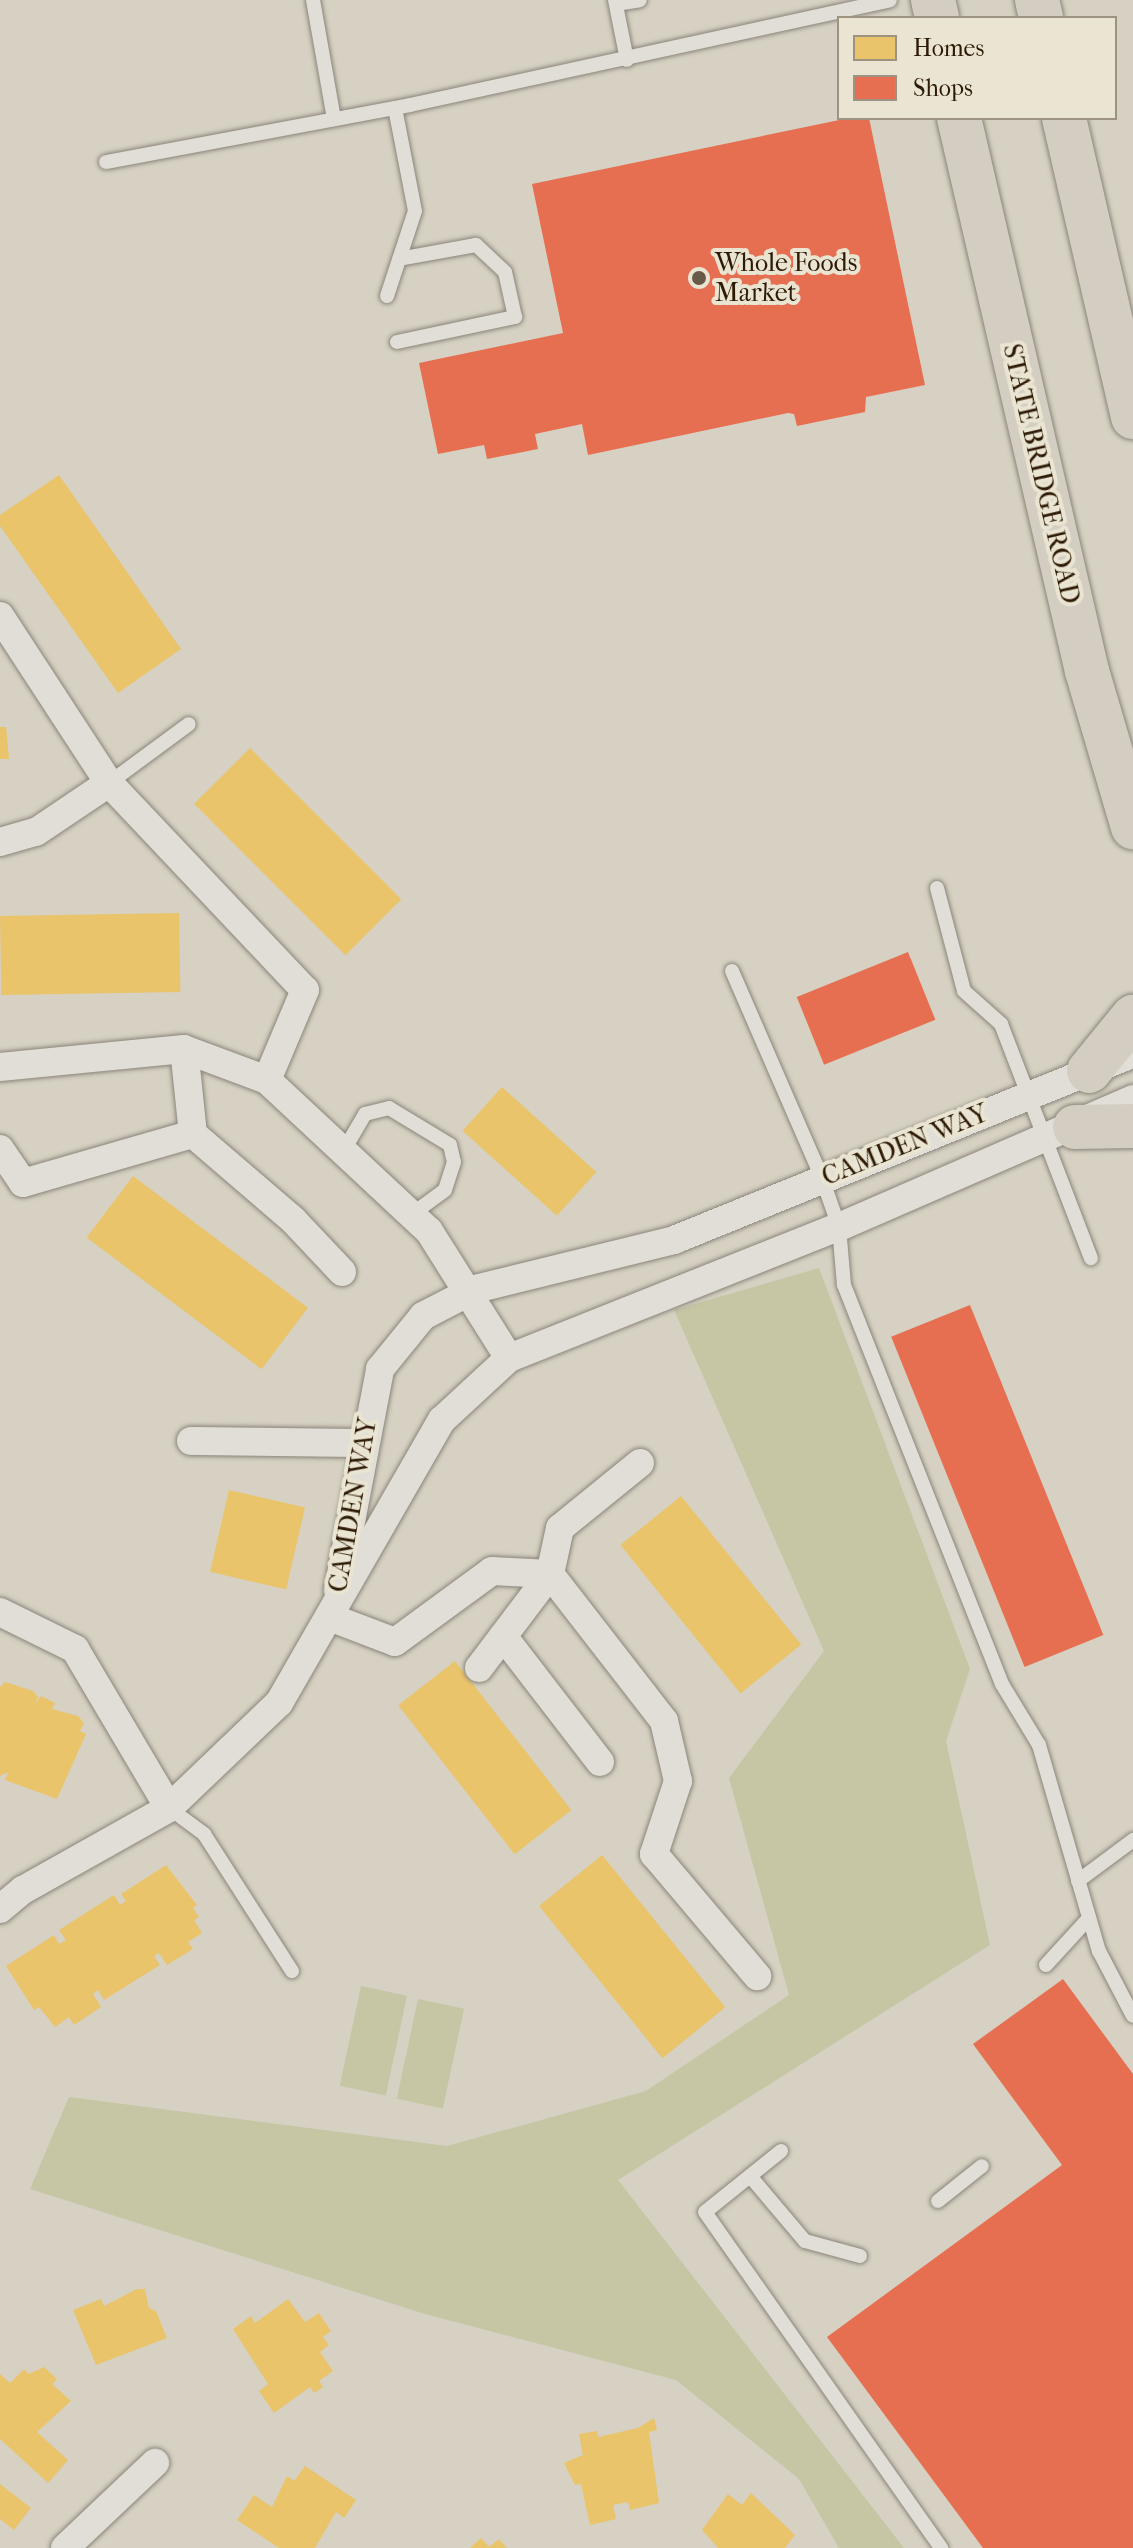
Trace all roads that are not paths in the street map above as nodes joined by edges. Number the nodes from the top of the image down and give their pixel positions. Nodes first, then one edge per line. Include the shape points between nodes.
1 (313, 0) edge
2 (640, 0) edge
3 (890, 0) edge
4 (615, 2) edge
5 (817, 19) junction
6 (837, 25) edge
7 (627, 60) junction
8 (395, 108) junction
9 (334, 119) junction
10 (959, 120) edge
11 (1064, 120) edge
12 (106, 162) dead end
13 (399, 259) junction
14 (387, 296) dead end
15 (397, 342) dead end
16 (1133, 417) edge
17 (0, 616) edge
18 (189, 724) dead end
19 (109, 783) junction
20 (1133, 827) edge
21 (0, 842) edge
22 (937, 888) dead end
23 (732, 971) dead end
24 (1133, 1017) edge
25 (184, 1049) junction
26 (1133, 1054) edge
27 (0, 1067) edge
28 (1089, 1071) junction
29 (267, 1080) junction
30 (1028, 1095) junction
31 (1133, 1099) edge
32 (1133, 1126) edge
33 (1060, 1133) junction
34 (193, 1134) junction
35 (0, 1149) edge
36 (344, 1150) junction
37 (822, 1178) junction
38 (411, 1215) junction
39 (839, 1227) junction
40 (1091, 1258) dead end
41 (342, 1272) dead end
42 (467, 1293) junction
43 (509, 1358) junction
44 (191, 1441) dead end
45 (363, 1443) junction
46 (640, 1463) dead end
47 (550, 1574) junction
48 (0, 1612) edge
49 (332, 1618) junction
50 (503, 1636) junction
51 (479, 1668) dead end
52 (600, 1762) dead end
53 (169, 1808) junction
54 (1133, 1840) edge
55 (1078, 1881) junction
56 (0, 1909) edge
57 (1089, 1918) junction
58 (1046, 1965) dead end
59 (292, 1971) dead end
60 (757, 1976) dead end
61 (1133, 2016) edge
62 (781, 2151) dead end
63 (982, 2166) dead end
64 (750, 2176) junction
65 (938, 2201) dead end
66 (860, 2256) dead end
67 (155, 2463) dead end
68 (65, 2548) edge
69 (941, 2548) edge

1 - 9 lane
2 - 4 lane
3 - 5 lane
4 - 7 lane
5 - 6 lane
5 - 7 lane
7 - 8 lane
8 - 9 lane
8 - 13 lane via 415,211
9 - 12 lane
10 - 20 highway, STATE BRIDGE ROAD via 1087,671
11 - 16 highway
13 - 14 lane
13 - 15 lane via 476,245 505,272 515,317
17 - 19 street
18 - 19 lane
19 - 21 street via 36,832
19 - 29 street via 305,990
22 - 30 lane via 964,991 1001,1024
23 - 37 lane
24 - 28 highway
25 - 27 street
25 - 29 street
25 - 34 street
26 - 28 street, CAMDEN WAY
28 - 30 street, CAMDEN WAY
29 - 36 street
30 - 33 lane
30 - 37 street, CAMDEN WAY
31 - 33 street, CAMDEN WAY
32 - 33 highway
33 - 39 street, CAMDEN WAY
33 - 40 lane
34 - 35 street via 23,1183
34 - 41 street via 294,1221
36 - 38 street
36 - 38 lane via 365,1114 389,1108 450,1145 454,1162 445,1190
37 - 39 lane
37 - 42 street, CAMDEN WAY via 674,1240
38 - 42 street via 429,1231
39 - 43 street, CAMDEN WAY
39 - 55 lane via 844,1285 1002,1684 1039,1745
42 - 43 street
42 - 45 street, CAMDEN WAY via 423,1316 380,1369
43 - 49 street, CAMDEN WAY via 442,1420
44 - 45 street
45 - 49 street, CAMDEN WAY
46 - 47 street via 560,1528
47 - 49 street via 492,1571 395,1642
47 - 50 street
47 - 60 street via 664,1721 678,1781 654,1854
48 - 53 street via 75,1649
49 - 53 street via 279,1703
50 - 51 street
50 - 52 street
53 - 56 street via 23,1890
53 - 59 lane via 204,1834
54 - 55 lane
55 - 57 lane
57 - 58 lane
57 - 61 lane via 1099,1951
62 - 64 lane
63 - 65 lane
64 - 66 lane via 805,2241
64 - 69 lane via 705,2212
67 - 68 street

